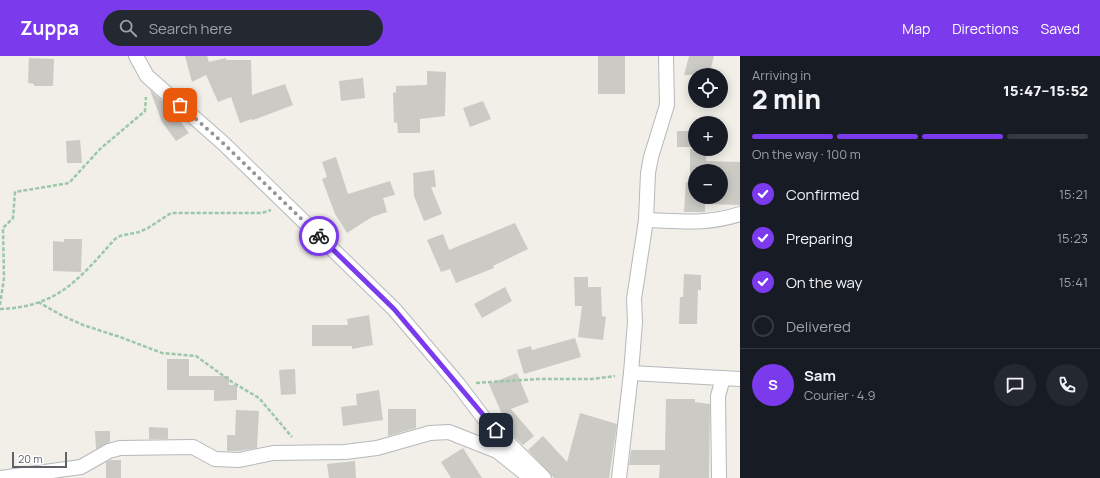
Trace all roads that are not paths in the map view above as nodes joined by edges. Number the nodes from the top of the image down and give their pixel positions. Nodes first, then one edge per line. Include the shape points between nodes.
1 (136, 56) edge
2 (666, 56) edge
3 (740, 214) edge
4 (646, 220) junction
5 (631, 373) junction
6 (723, 378) junction
7 (740, 379) edge
8 (1, 478) edge
9 (531, 478) edge
10 (544, 478) edge
11 (619, 478) edge
12 (719, 478) edge

1 - 10 street via 147,76 223,143 394,309 486,421
2 - 4 street via 667,105 651,157
3 - 4 street via 704,222
4 - 5 street via 634,299
5 - 6 street
5 - 11 street
6 - 7 street
6 - 12 street via 718,396
8 - 9 street via 81,467 109,451 120,448 192,447 215,459 239,460 273,452 345,452 377,448 430,433 449,432 497,451

